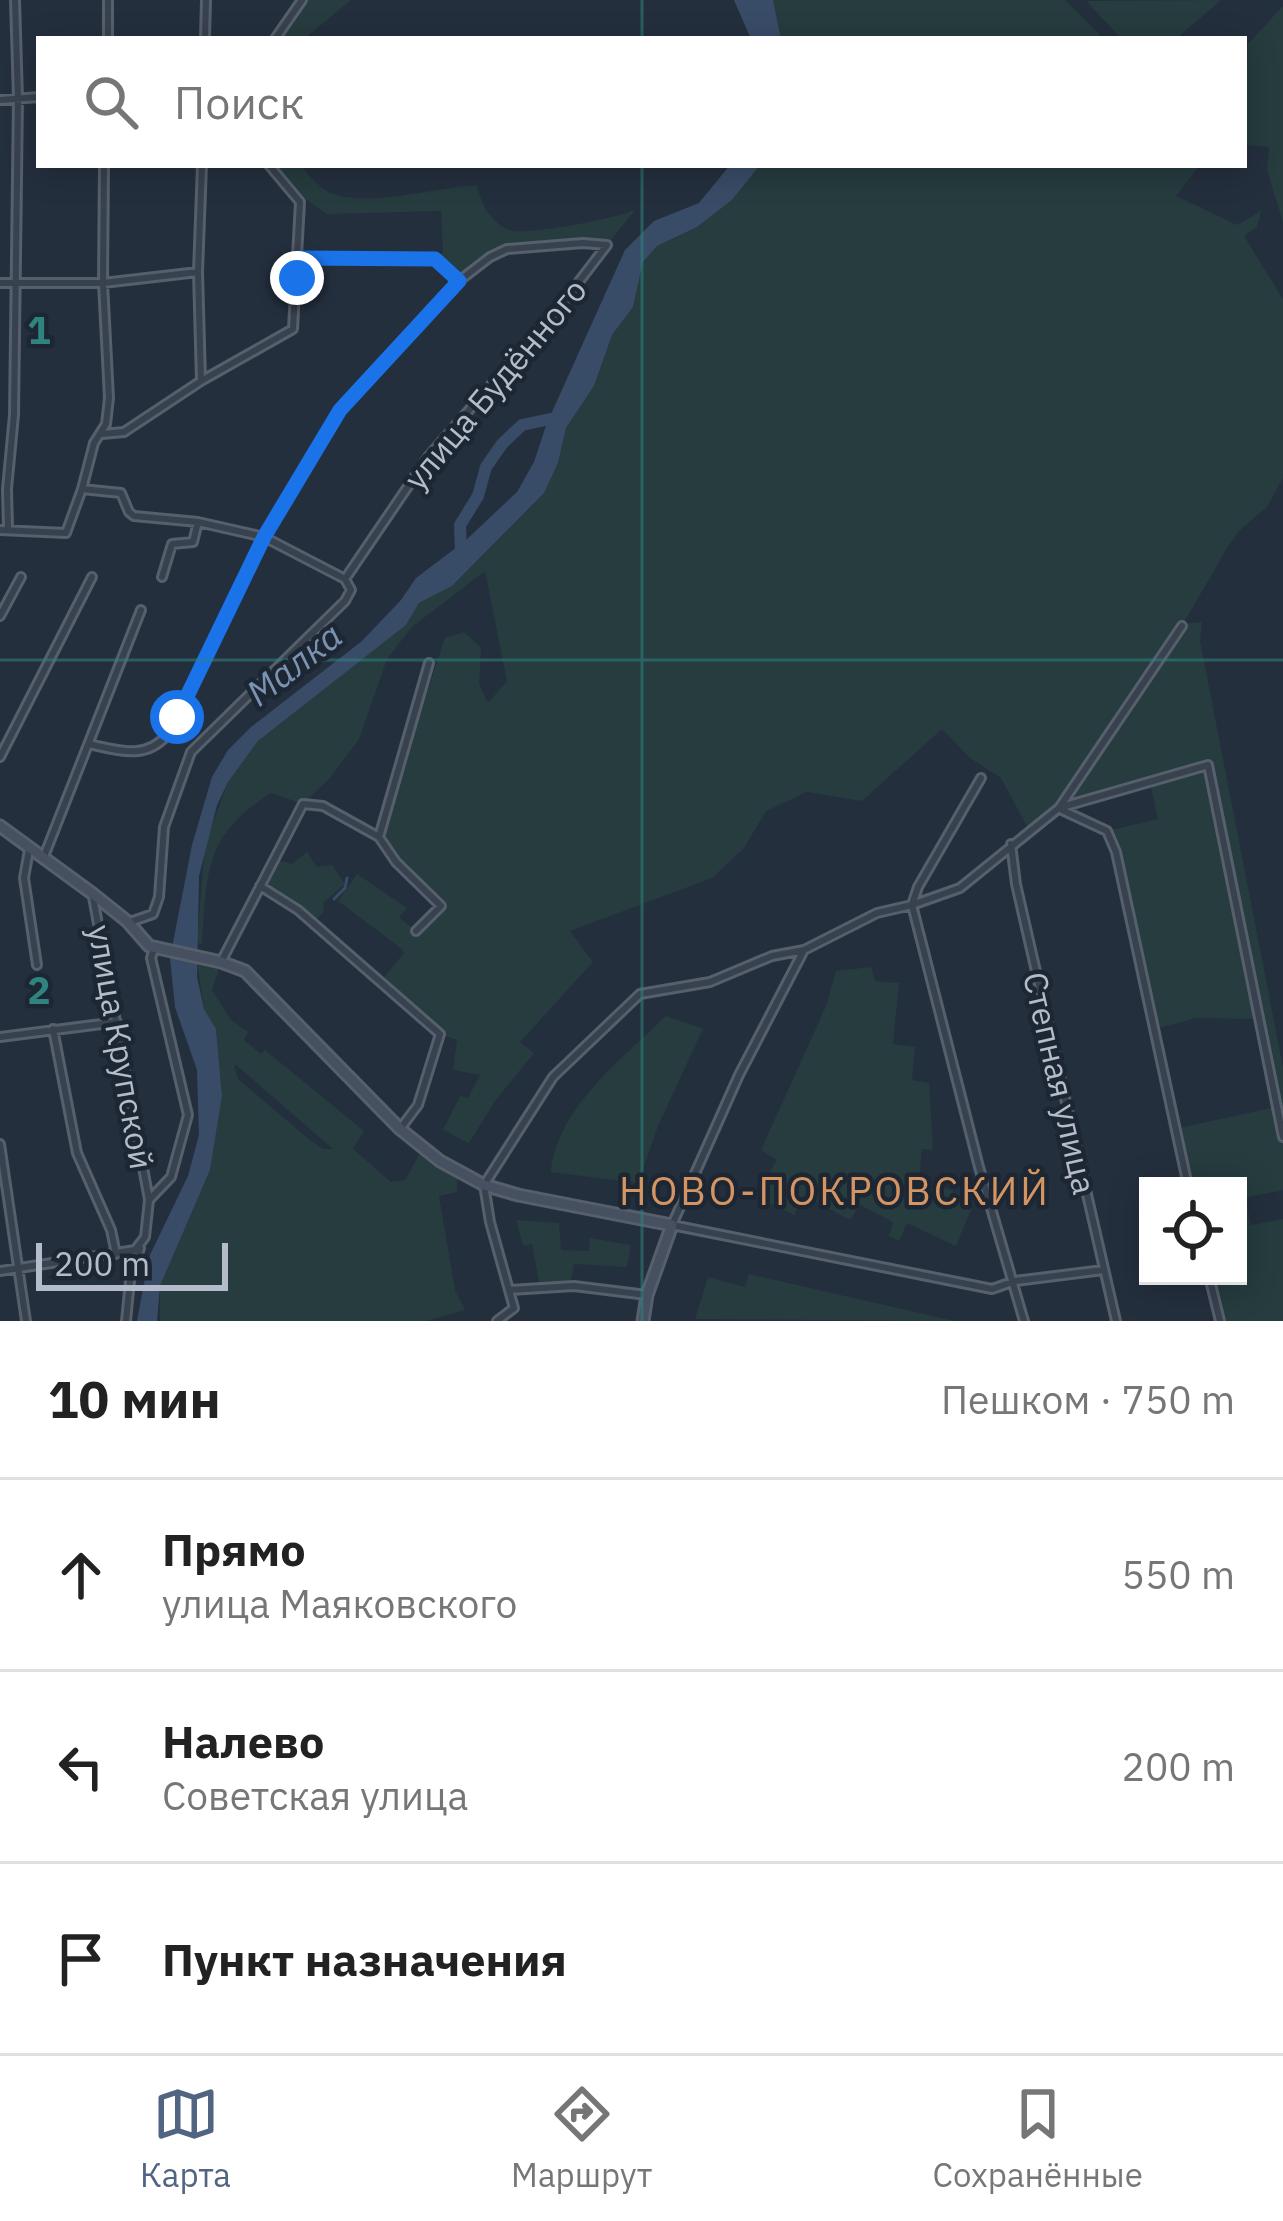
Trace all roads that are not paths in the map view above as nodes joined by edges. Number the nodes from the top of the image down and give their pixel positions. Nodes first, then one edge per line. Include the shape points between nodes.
1 (14, 0) edge
2 (108, 0) edge
3 (206, 0) edge
4 (302, 0) edge
5 (108, 36) edge
6 (205, 36) edge
7 (277, 36) edge
8 (36, 97) edge
9 (18, 98) junction
10 (0, 100) edge
11 (104, 168) edge
12 (202, 168) edge
13 (271, 168) edge
14 (299, 258) junction
15 (198, 272) junction
16 (459, 281) junction
17 (0, 283) edge
18 (14, 283) junction
19 (103, 283) junction
20 (201, 381) junction
21 (102, 434) junction
22 (82, 489) junction
23 (198, 522) junction
24 (4, 529) edge
25 (264, 537) junction
26 (21, 577) dead end
27 (92, 577) dead end
28 (162, 577) dead end
29 (346, 579) junction
30 (141, 610) dead end
31 (0, 616) edge
32 (1182, 626) dead end
33 (429, 663) dead end
34 (89, 744) junction
35 (0, 757) edge
36 (980, 778) dead end
37 (1059, 808) junction
38 (0, 826) edge
39 (379, 837) junction
40 (1010, 844) junction
41 (30, 849) junction
42 (43, 859) junction
43 (260, 886) junction
44 (93, 893) junction
45 (912, 905) junction
46 (128, 922) junction
47 (416, 931) dead end
48 (154, 949) junction
49 (804, 950) junction
50 (215, 960) junction
51 (37, 965) dead end
52 (117, 1022) junction
53 (53, 1029) junction
54 (0, 1036) edge
55 (400, 1129) junction
56 (1283, 1137) edge
57 (0, 1144) edge
58 (1186, 1177) edge
59 (484, 1185) junction
60 (149, 1200) junction
61 (672, 1225) junction
62 (138, 1248) junction
63 (116, 1254) junction
64 (19, 1268) junction
65 (1103, 1270) junction
66 (0, 1271) edge
67 (1015, 1281) junction
68 (1211, 1285) edge
69 (510, 1290) junction
70 (647, 1295) junction
71 (26, 1321) edge
72 (126, 1321) edge
73 (496, 1321) edge
74 (644, 1321) edge
75 (1024, 1321) edge
76 (1116, 1321) edge
77 (1220, 1321) edge

1 - 9 street
2 - 5 street
3 - 6 street
4 - 7 street
8 - 9 street
9 - 10 street
9 - 18 street
11 - 19 street
12 - 15 street
13 - 14 street via 300,202
14 - 16 street via 435,259
14 - 20 street via 293,329
15 - 19 street
15 - 20 street
16 - 25 street via 340,410
16 - 29 street, улица Будённого via 507,249 607,245 428,458
17 - 18 street
18 - 19 street
18 - 24 street
19 - 21 street via 109,398
20 - 21 street via 124,432
21 - 22 street
22 - 23 street via 121,493 134,516
22 - 24 street via 66,533
23 - 25 street
23 - 28 street via 193,542 172,544
25 - 29 street
25 - 34 street via 168,734 139,752
26 - 31 street
27 - 35 street
29 - 46 street, улица Будённого via 345,601 190,752 164,827 153,914
30 - 34 street
32 - 37 street
33 - 39 street
34 - 42 street
36 - 45 street
37 - 40 street
37 - 56 street via 1208,765
37 - 58 street via 1106,831 1116,852
38 - 41 street
39 - 43 street via 303,804
39 - 47 street via 441,906
40 - 45 street via 960,888
40 - 65 street, Степная улица
41 - 42 street
41 - 51 street via 24,878
42 - 44 street
43 - 50 street
43 - 55 street via 440,1034 418,1105
44 - 46 street
44 - 52 street, улица Крупской
45 - 49 street via 877,913
45 - 67 street
46 - 48 street
48 - 50 street
48 - 60 street via 188,1115 171,1177
49 - 59 street via 710,982 640,994 553,1077
49 - 61 street
50 - 55 street via 245,971
52 - 53 street
52 - 60 street, улица Крупской
53 - 54 street
53 - 63 street via 77,1153
55 - 59 street
57 - 64 street
59 - 61 street
59 - 69 street
60 - 62 street
61 - 67 street via 992,1289
61 - 70 street
62 - 63 street
62 - 72 street
63 - 64 street
64 - 66 street
64 - 71 street
65 - 67 street
65 - 76 street, Степная улица
67 - 75 street
68 - 77 street
69 - 70 street via 574,1286
69 - 73 street via 514,1308
70 - 74 street

